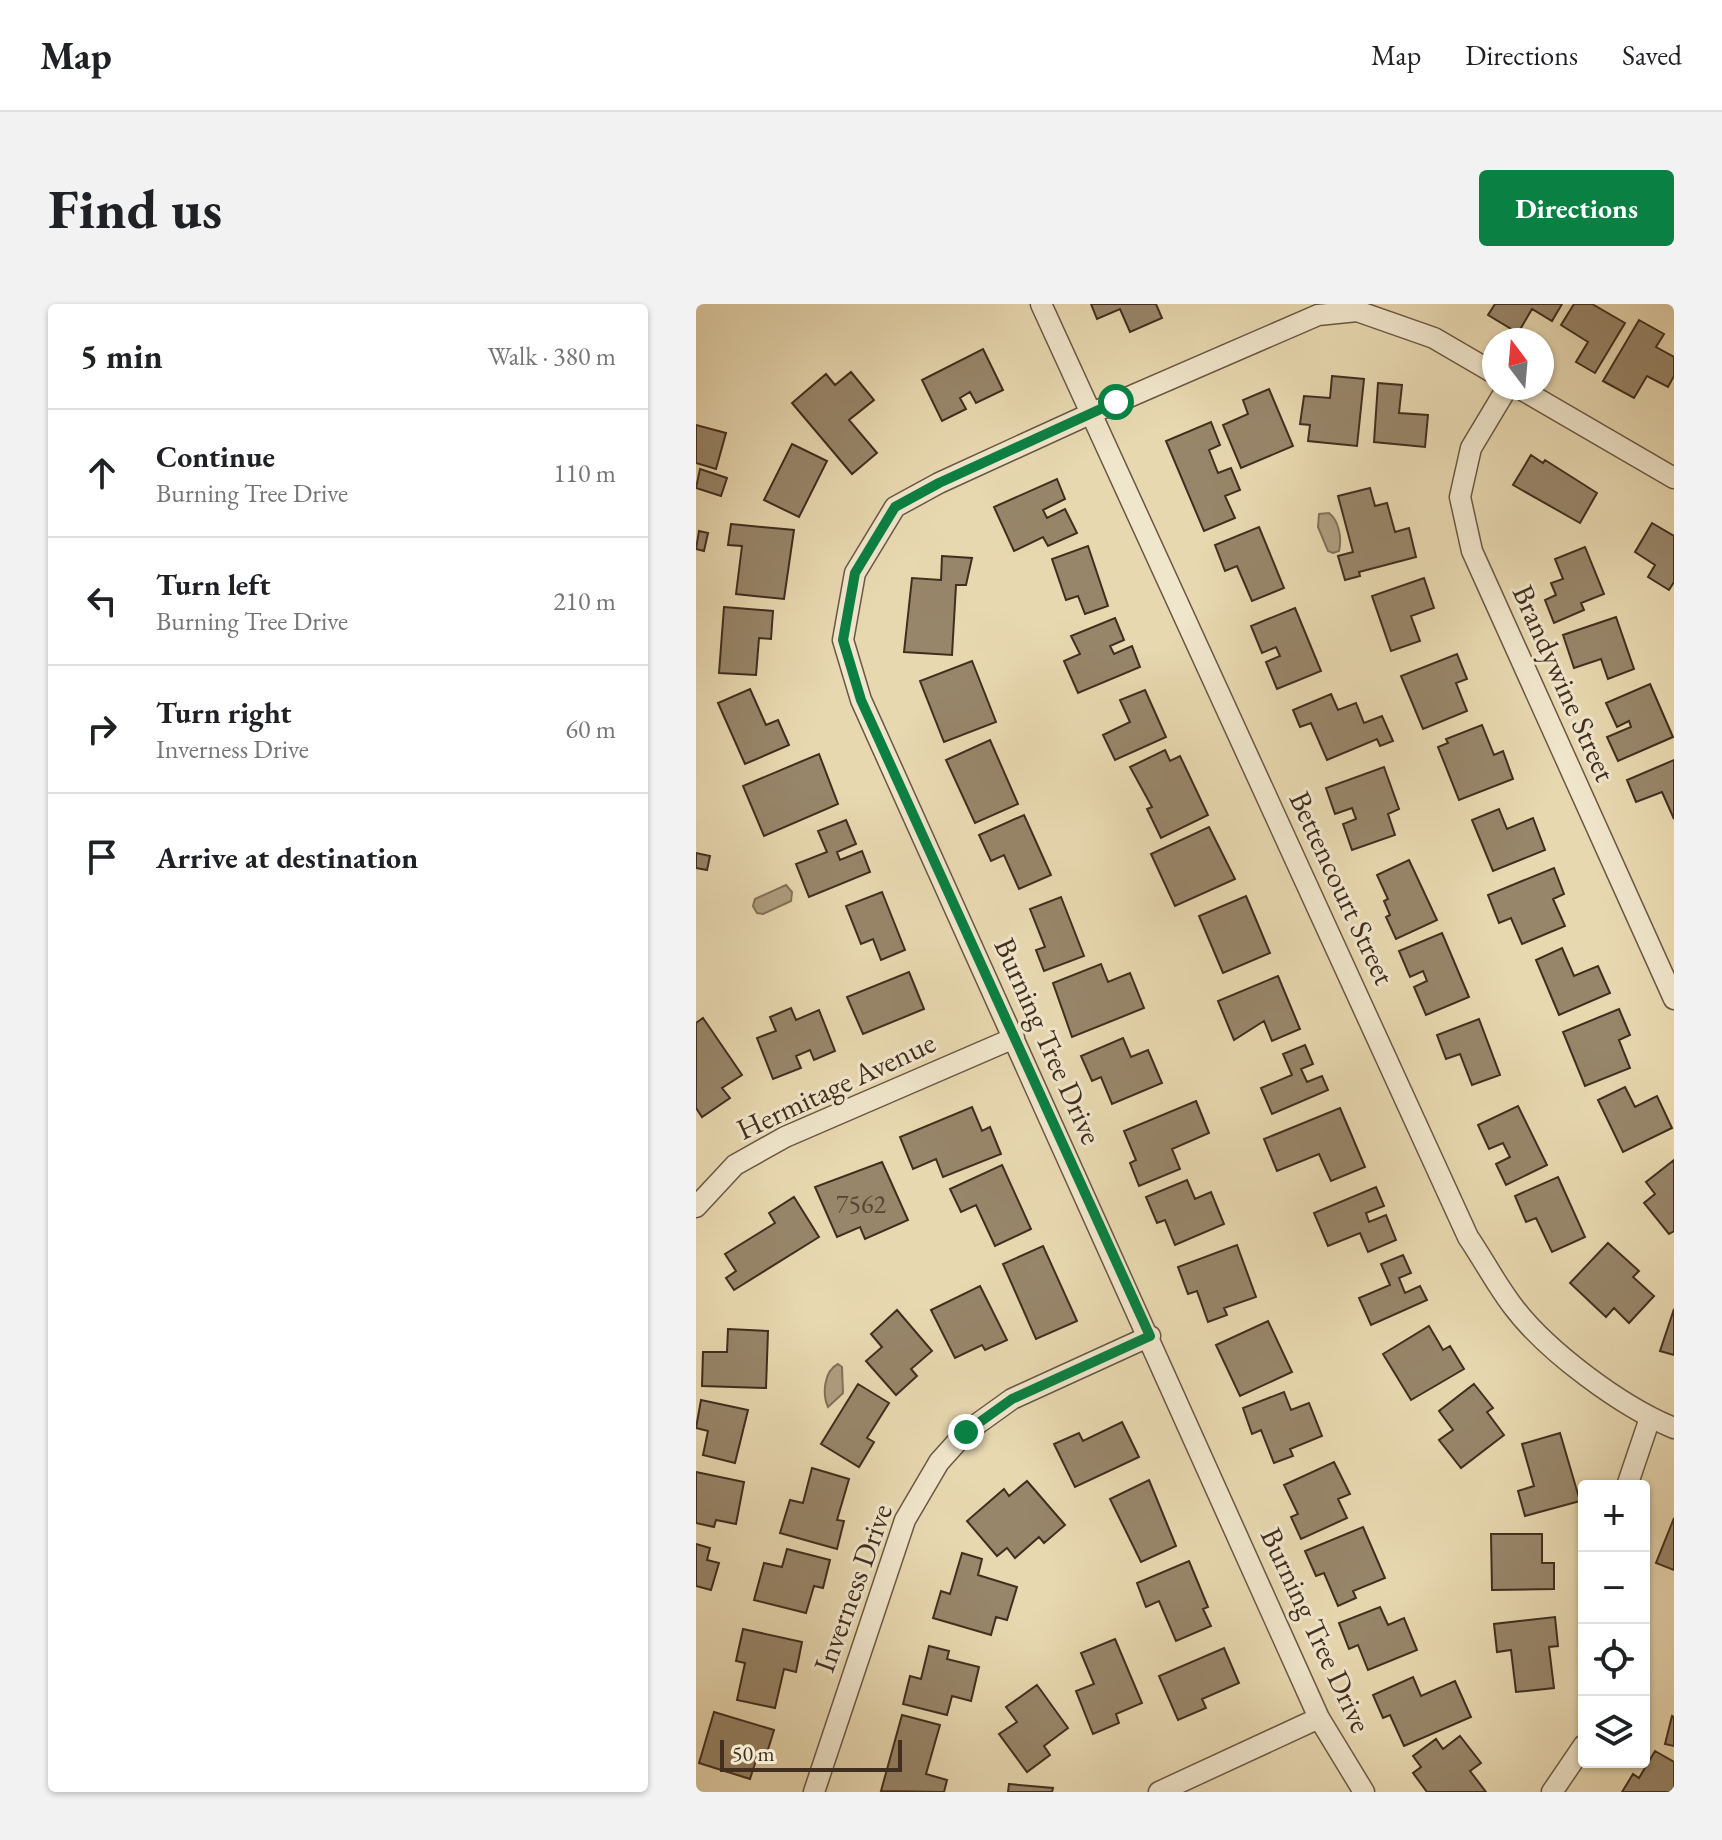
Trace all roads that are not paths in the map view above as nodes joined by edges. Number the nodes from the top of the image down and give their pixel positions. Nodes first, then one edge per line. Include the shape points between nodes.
1 (1041, 304) edge
2 (1482, 366) edge
3 (1500, 400) edge
4 (1540, 400) edge
5 (1092, 413) junction
6 (1674, 478) edge
7 (1674, 999) edge
8 (1014, 1038) junction
9 (696, 1207) edge
10 (1150, 1336) junction
11 (1650, 1418) junction
12 (1674, 1428) edge
13 (1629, 1480) edge
14 (1319, 1718) junction
15 (1578, 1754) edge
16 (814, 1792) edge
17 (1159, 1792) edge
18 (1364, 1792) edge
19 (1552, 1792) edge

1 - 5 street, Bettencourt Street
2 - 5 street, Burning Tree Drive via 1434,338 1357,311 1318,315
3 - 7 street, Brandywine Street via 1471,448 1460,497 1472,551
4 - 6 street
5 - 8 street, Burning Tree Drive via 895,507 855,573 843,640 861,700
5 - 11 street, Bettencourt Street via 1468,1237 1512,1305 1548,1346
8 - 9 street, Hermitage Avenue via 785,1137 735,1165
8 - 10 street, Burning Tree Drive
10 - 14 street, Burning Tree Drive
10 - 16 street, Inverness Drive via 1012,1399 966,1432 939,1462 905,1520
11 - 12 street, Bettencourt Street
11 - 13 street
14 - 17 street
14 - 18 street, Burning Tree Drive
15 - 19 street

